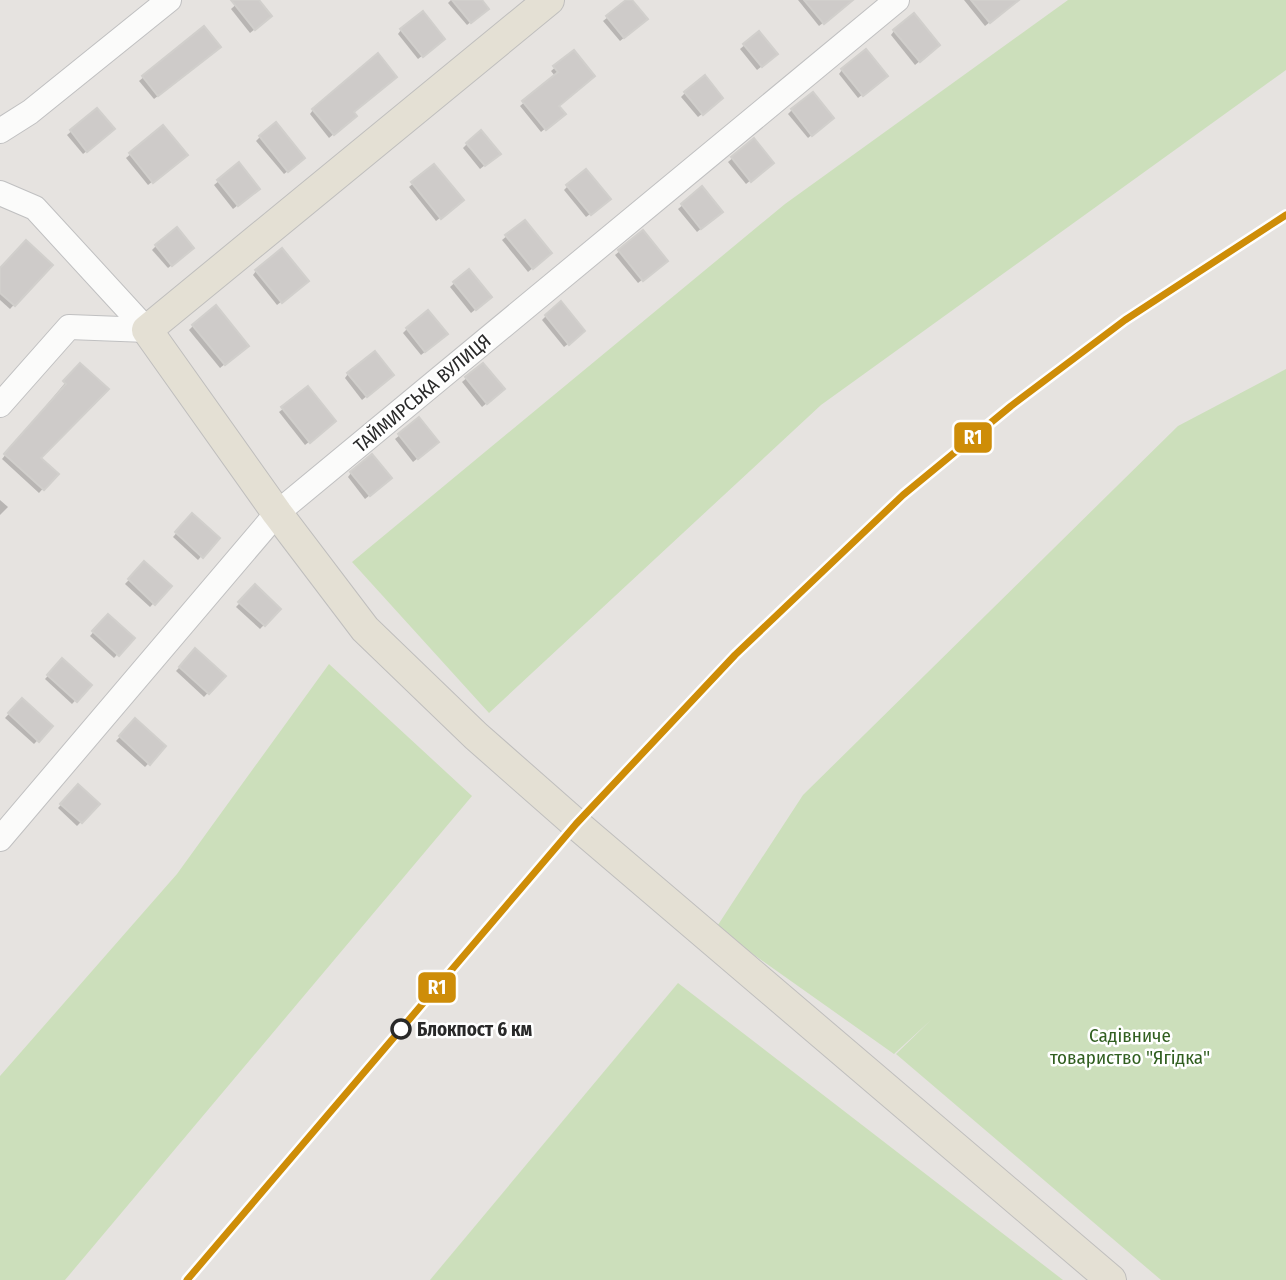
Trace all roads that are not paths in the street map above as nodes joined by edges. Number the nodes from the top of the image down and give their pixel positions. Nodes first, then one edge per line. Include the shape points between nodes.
1 (169, 0) edge
2 (549, 0) edge
3 (897, 0) edge
4 (0, 131) edge
5 (0, 192) edge
6 (147, 330) junction
7 (0, 405) edge
8 (277, 513) junction
9 (0, 839) edge
10 (1111, 1280) edge

1 - 4 street
2 - 6 main road
3 - 8 street, ТАЙМИРСЬКА ВУЛИЦЯ
5 - 6 street via 36,208
6 - 7 street via 69,327
6 - 8 main road
8 - 9 street, ТАЙМИРСЬКА ВУЛИЦЯ
8 - 10 main road via 365,629 476,736

